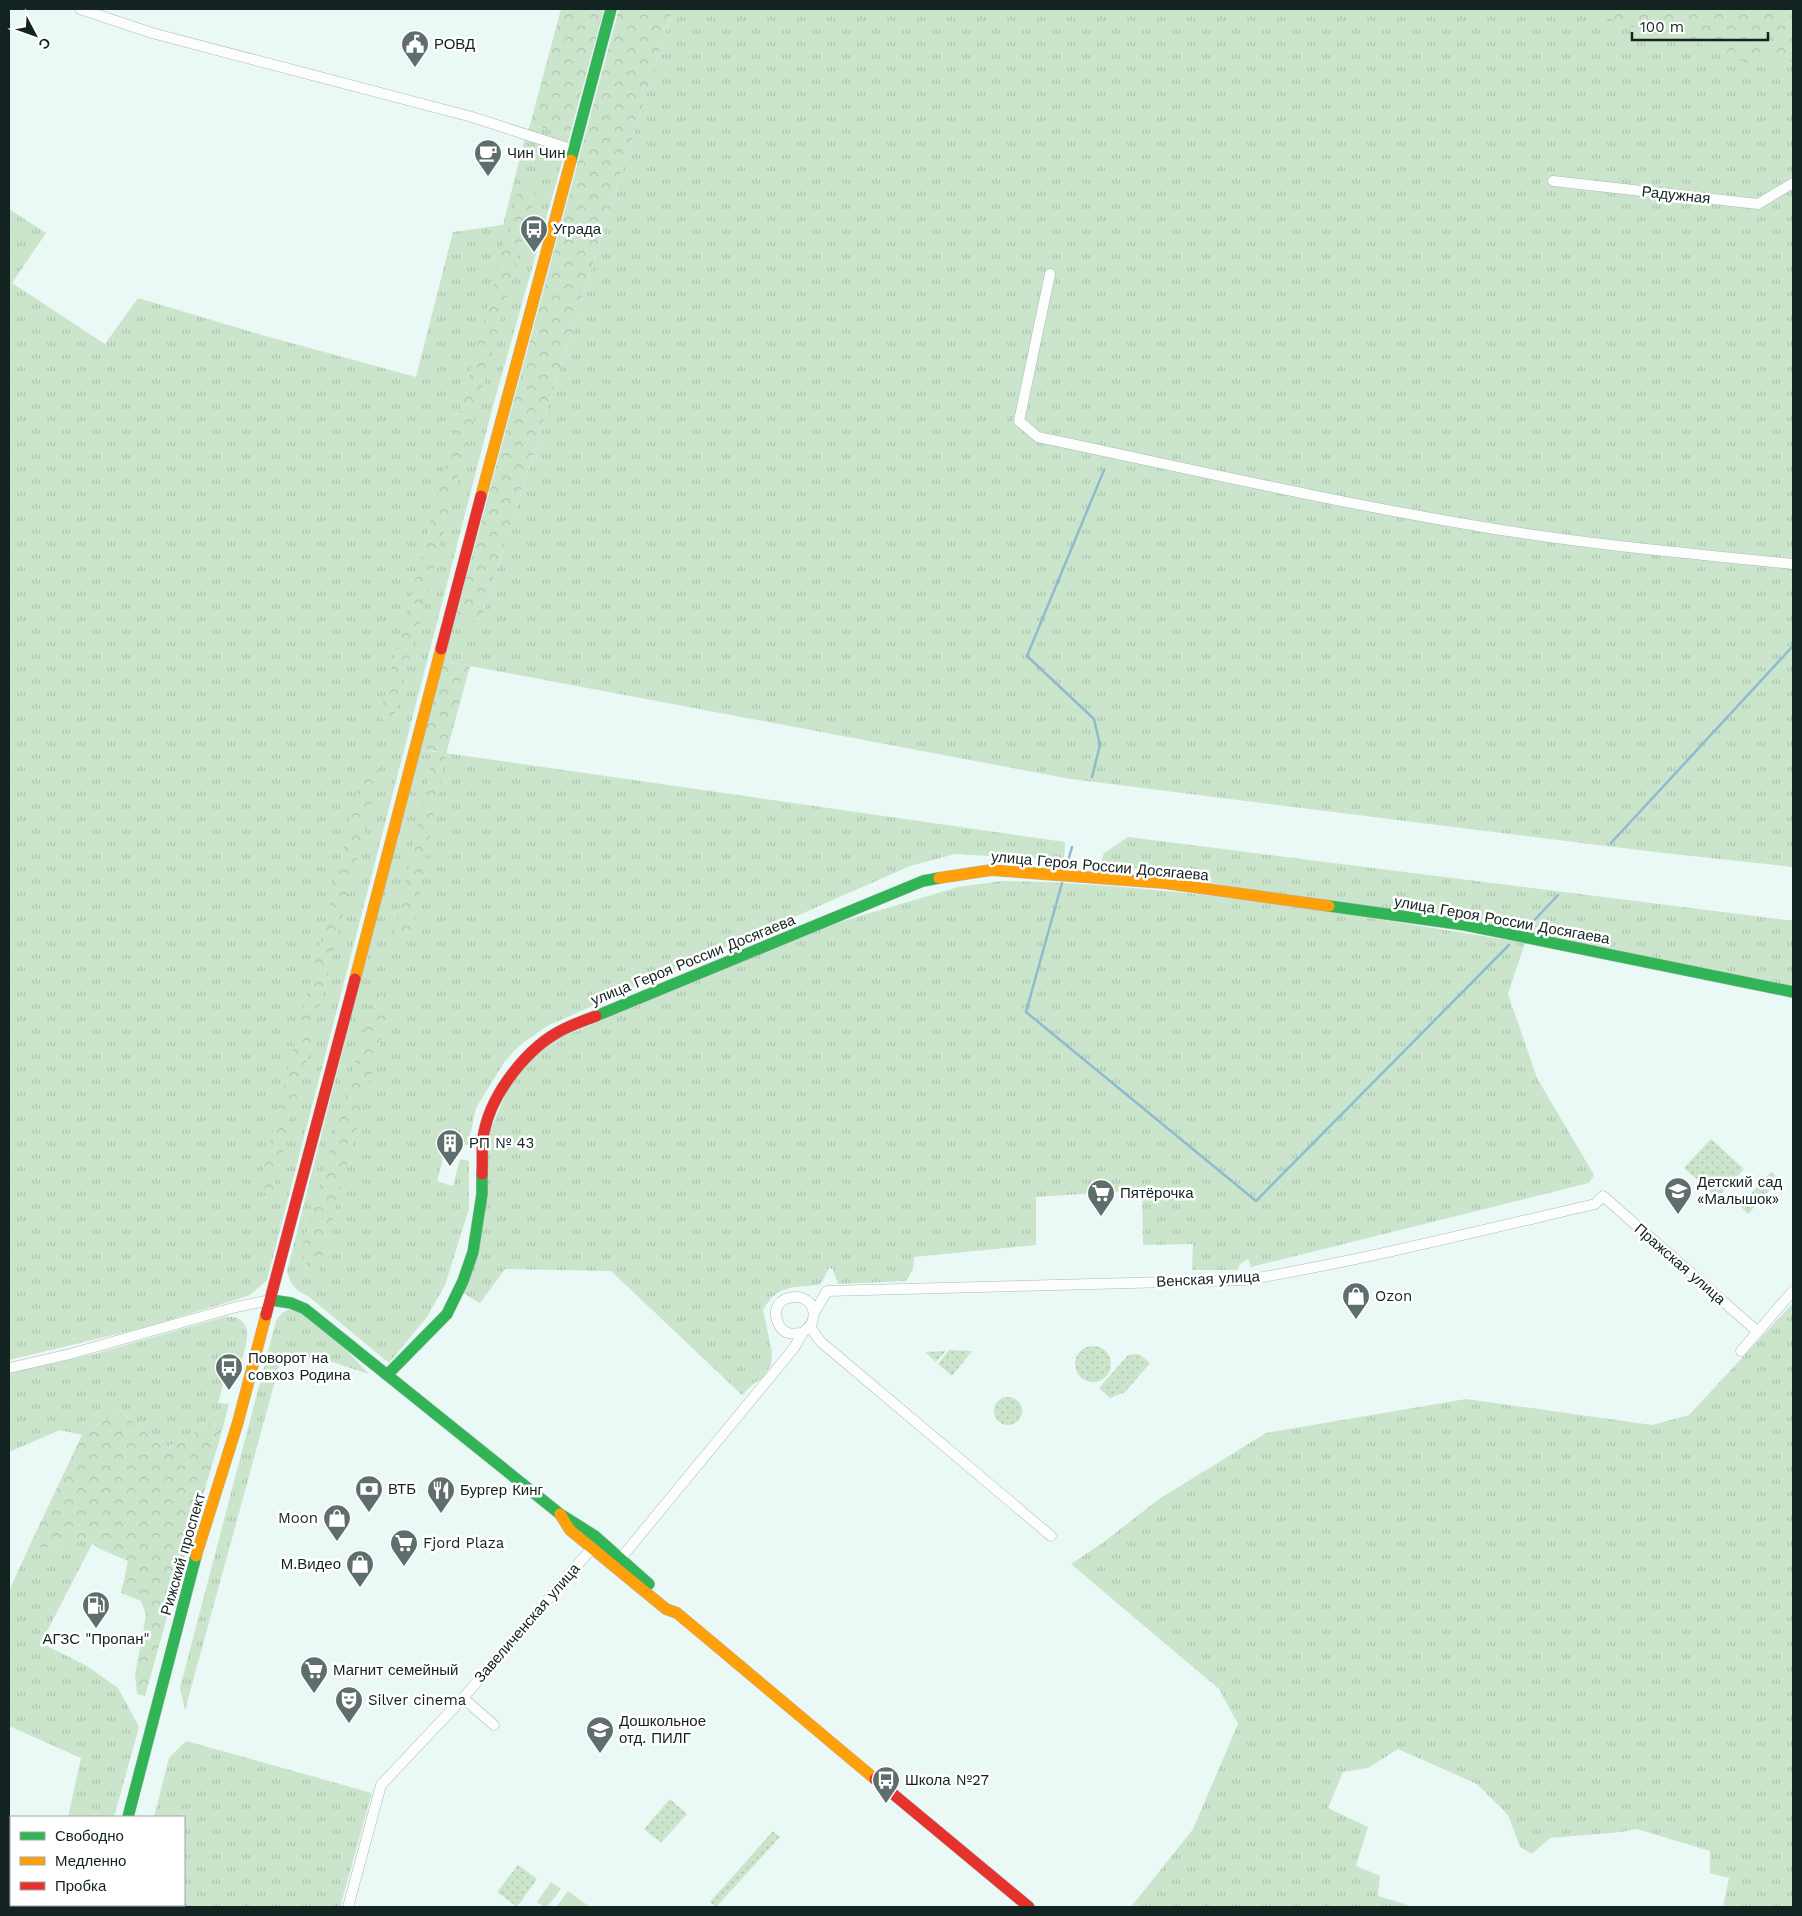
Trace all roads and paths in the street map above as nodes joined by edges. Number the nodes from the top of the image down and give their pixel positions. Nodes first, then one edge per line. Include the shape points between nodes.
1 (80, 9) edge
2 (611, 9) edge
3 (574, 150) junction
4 (1553, 181) dead end
5 (1793, 183) edge
6 (1050, 274) dead end
7 (1793, 564) edge
8 (1793, 992) edge
9 (1603, 1196) joint
10 (1793, 1291) edge
11 (271, 1300) junction
12 (814, 1313) junction
13 (806, 1330) junction
14 (1758, 1332) junction
15 (1741, 1351) dead end
16 (9, 1368) edge
17 (386, 1375) junction
18 (560, 1514) junction
19 (1051, 1536) dead end
20 (592, 1548) junction
21 (617, 1562) junction
22 (463, 1698) junction
23 (494, 1725) dead end
24 (128, 1816) edge
25 (348, 1907) edge
26 (1029, 1907) edge

1 - 3 street via 152,33 472,117
2 - 3 main road, Рижский проспект
3 - 11 main road, Рижский проспект
4 - 5 street, Радужная via 1758,204
6 - 7 street via 1019,421 1038,437 1324,497 1494,528 1614,546
8 - 17 main road, улица Героя России Досягаева via 1465,925 1164,883 991,870 923,881 562,1030 528,1055 508,1078 489,1113 483,1134 482,1194 473,1252 463,1281 447,1314
9 - 12 street, Венская улица via 1595,1204 1309,1269 1246,1280 827,1291
9 - 14 street, Пражская улица
10 - 14 street
11 - 16 street
11 - 17 main road via 305,1309
11 - 24 main road, Рижский проспект via 238,1422 198,1549
12 - 13 street
12 - 13 street via 809,1302 798,1296 786,1298 778,1306 775,1318 780,1328 791,1334
13 - 19 street
13 - 21 street
14 - 15 street
17 - 18 main road
18 - 20 main road via 570,1530
18 - 21 main road via 572,1520
20 - 21 main road
20 - 22 street, Завеличенская улица
21 - 26 main road via 672,1604 676,1613
22 - 23 street
22 - 25 street, Завеличенская улица via 381,1785

